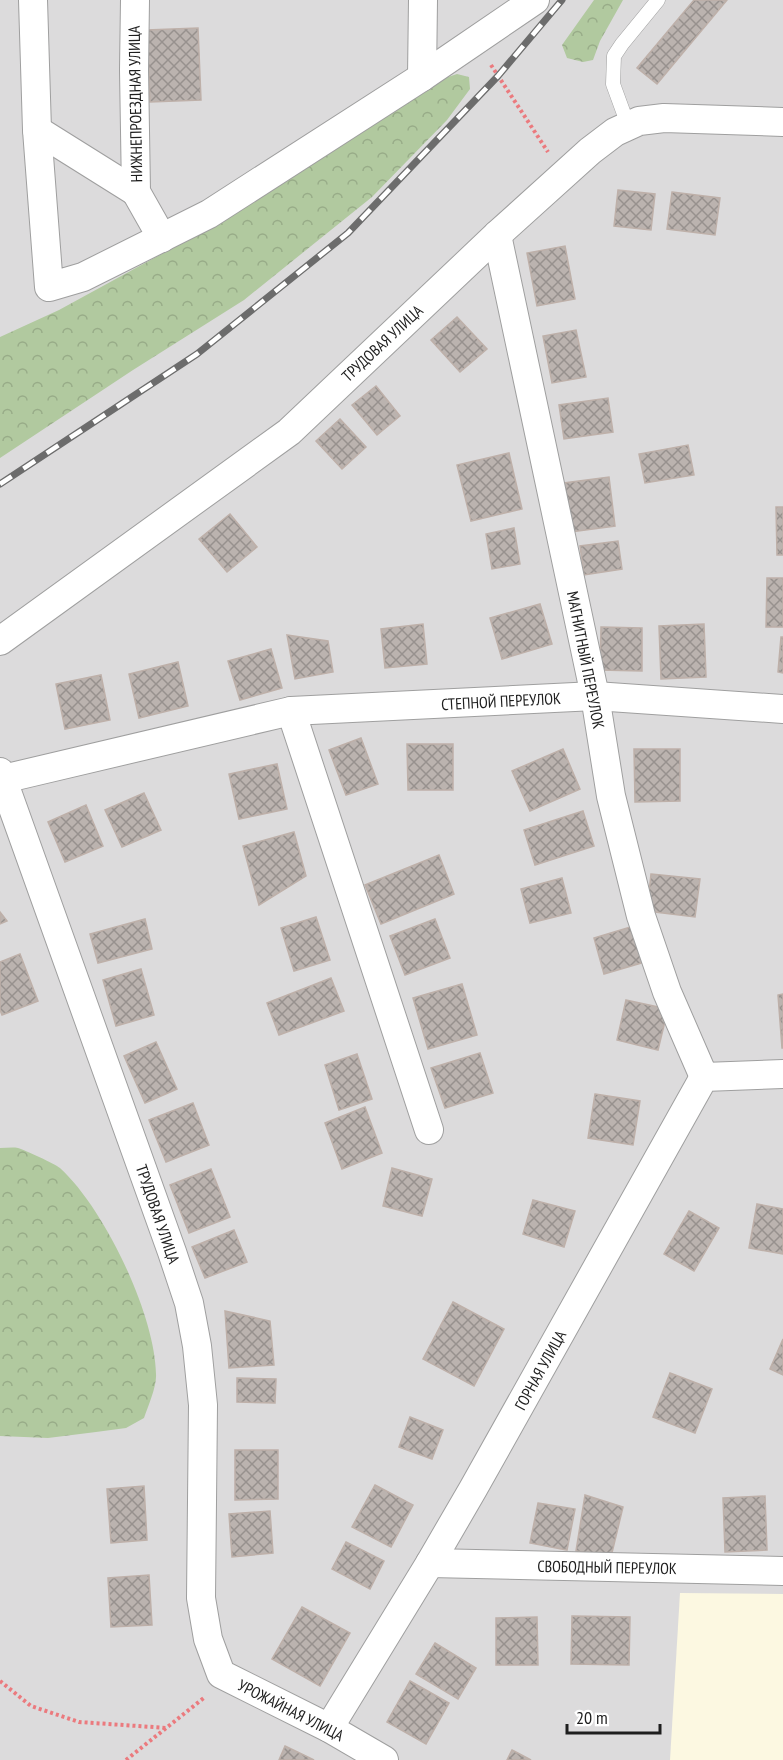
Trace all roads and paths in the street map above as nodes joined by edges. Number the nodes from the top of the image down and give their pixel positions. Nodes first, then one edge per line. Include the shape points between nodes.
1 (33, 0) edge
2 (135, 0) edge
3 (423, 0) edge
4 (535, 0) edge
5 (658, 0) edge
6 (475, 40) junction
7 (422, 77) junction
8 (783, 122) edge
9 (628, 125) junction
10 (38, 130) junction
11 (564, 174) junction
12 (136, 192) junction
13 (496, 235) junction
14 (162, 238) junction
15 (0, 641) edge
16 (595, 696) junction
17 (783, 709) edge
18 (291, 711) junction
19 (1, 776) edge
20 (783, 1074) edge
21 (704, 1077) junction
22 (429, 1130) dead end
23 (430, 1563) junction
24 (783, 1571) edge
25 (225, 1677) junction
26 (0, 1680) edge
27 (167, 1728) junction
28 (330, 1728) junction
29 (126, 1760) edge
30 (384, 1760) edge

1 - 10 street
2 - 12 street, НИЖНЕПРОЕЗДНАЯ УЛИЦА
3 - 7 street
4 - 6 street
5 - 9 lane via 614,56 613,84
6 - 7 street
6 - 11 path
7 - 14 street via 209,214
8 - 9 street, ТРУДОВАЯ УЛИЦА via 664,118
9 - 11 street, ТРУДОВАЯ УЛИЦА
10 - 12 street
10 - 14 street via 49,287 83,277
11 - 13 street, ТРУДОВАЯ УЛИЦА
12 - 14 street, НИЖНЕПРОЕЗДНАЯ УЛИЦА
13 - 15 street, ТРУДОВАЯ УЛИЦА via 289,432
13 - 16 street, МАГНИТНЫЙ ПЕРЕУЛОК
16 - 17 street, СТЕПНОЙ ПЕРЕУЛОК
16 - 18 street, СТЕПНОЙ ПЕРЕУЛОК
16 - 21 street, МАГНИТНЫЙ ПЕРЕУЛОК via 611,796 641,916 667,992
18 - 19 street, СТЕПНОЙ ПЕРЕУЛОК
18 - 22 street
19 - 25 street, ТРУДОВАЯ УЛИЦА via 189,1304 203,1405 201,1598 208,1639
20 - 21 street
21 - 23 street, ГОРНАЯ УЛИЦА
23 - 24 street, СВОБОДНЫЙ ПЕРЕУЛОК
23 - 28 street, ГОРНАЯ УЛИЦА
25 - 27 path, УРОЖАЙНАЯ УЛИЦА
25 - 28 street, УРОЖАЙНАЯ УЛИЦА
26 - 27 path via 31,1706 79,1722
27 - 29 path, УРОЖАЙНАЯ УЛИЦА
28 - 30 street, УРОЖАЙНАЯ УЛИЦА

